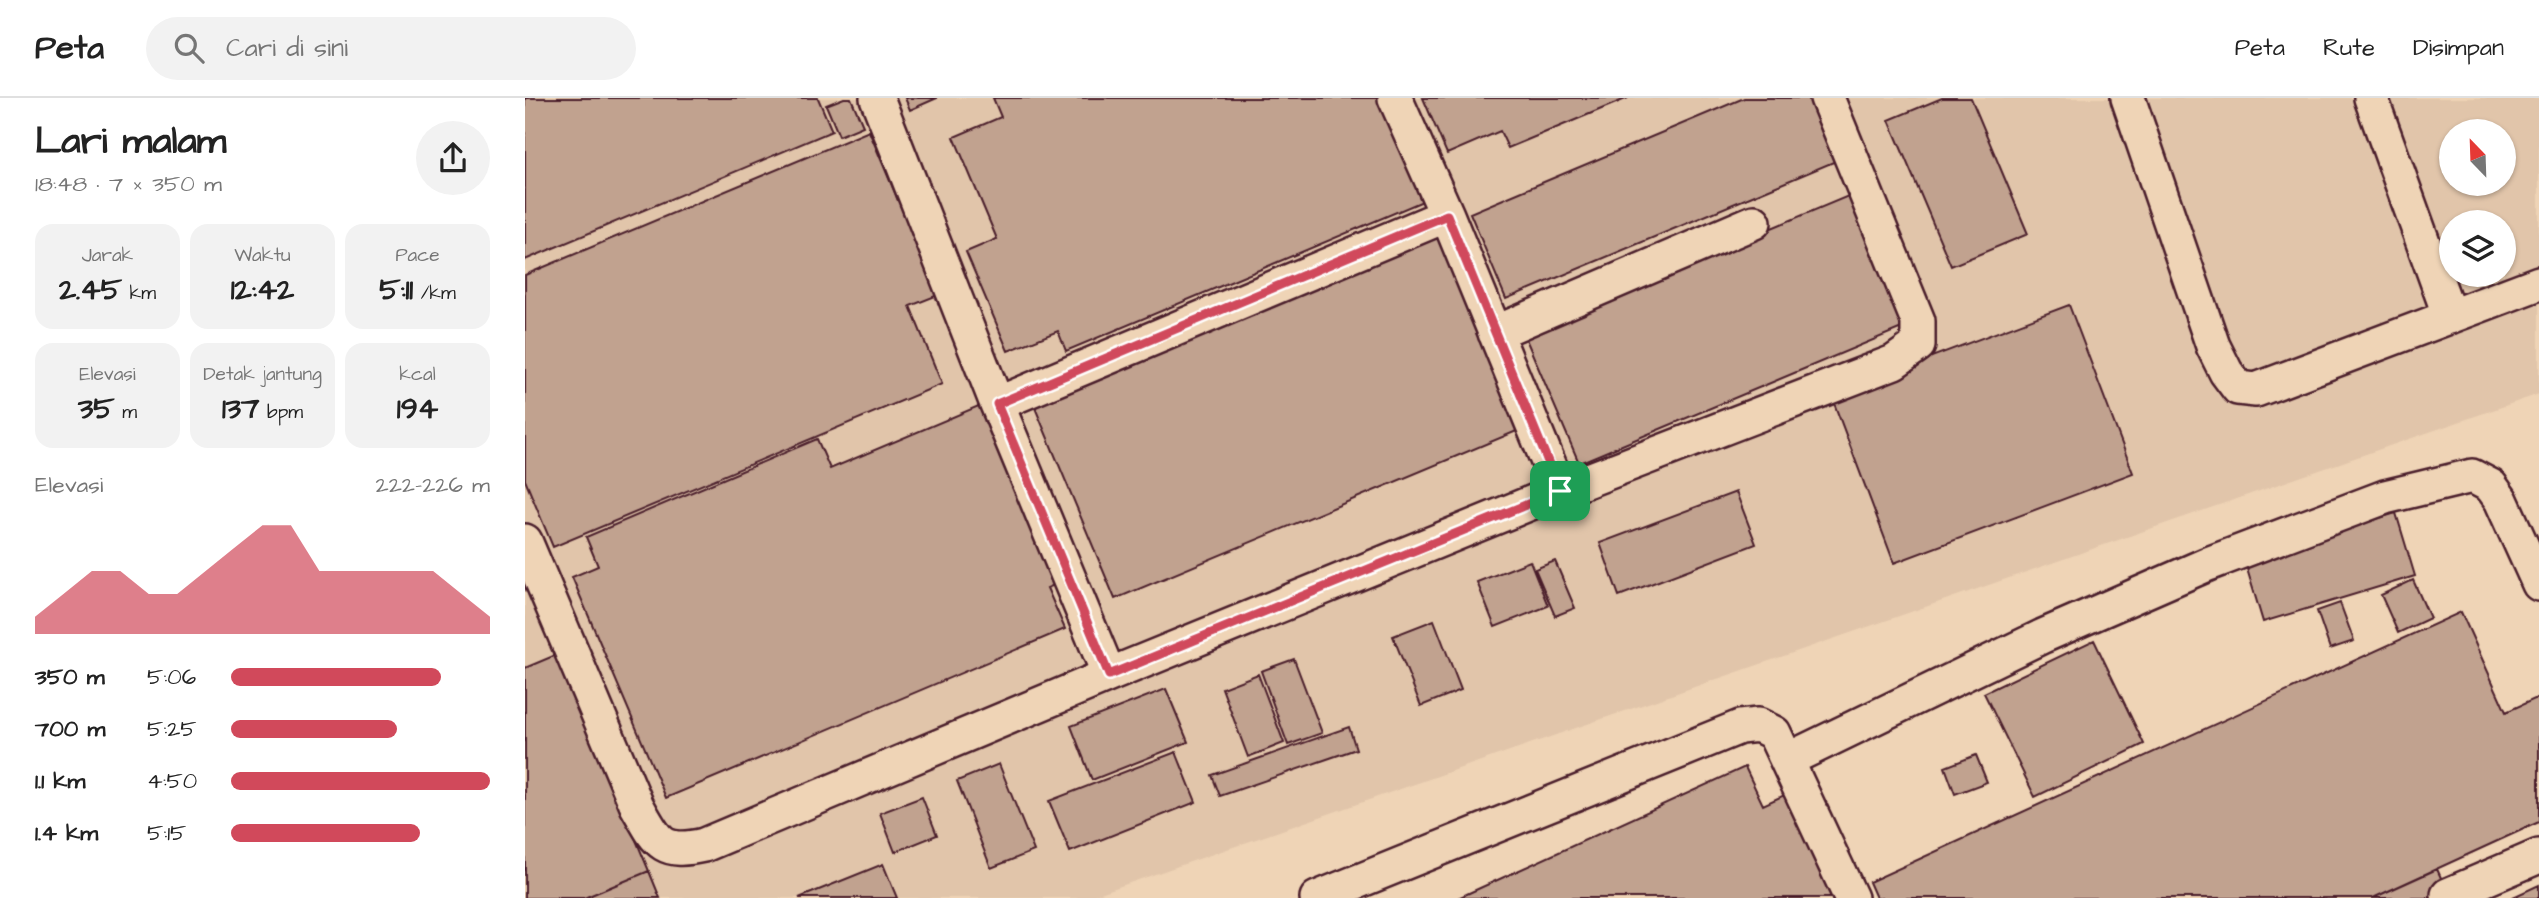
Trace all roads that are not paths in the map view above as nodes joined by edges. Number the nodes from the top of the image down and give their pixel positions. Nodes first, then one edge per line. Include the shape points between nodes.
1 (877, 98) edge
2 (1395, 98) edge
3 (1827, 98) edge
4 (2128, 98) edge
5 (2371, 98) edge
6 (1447, 215) junction
7 (1754, 222) dead end
8 (2539, 283) edge
9 (2450, 317) junction
10 (1495, 333) junction
11 (997, 404) junction
12 (1560, 491) junction
13 (525, 541) edge
14 (2539, 584) edge
15 (1109, 675) junction
16 (1787, 760) junction
17 (2539, 856) edge
18 (2448, 895) dead end
19 (1317, 898) edge
20 (1851, 898) edge

1 - 11 lane
2 - 6 lane
3 - 12 lane via 1918,321 1918,345 1894,362
4 - 9 lane via 2213,346 2238,388 2256,390
5 - 9 lane
6 - 10 lane
6 - 11 lane
7 - 10 lane
8 - 9 lane
10 - 12 lane
11 - 15 lane
12 - 15 lane
13 - 15 lane via 637,806 664,846 683,850 704,845
14 - 16 lane via 2501,499 2491,486 2472,476 2385,497 2208,564 2043,636
16 - 19 lane via 1774,733 1758,725 1740,727
16 - 20 lane
17 - 18 lane

